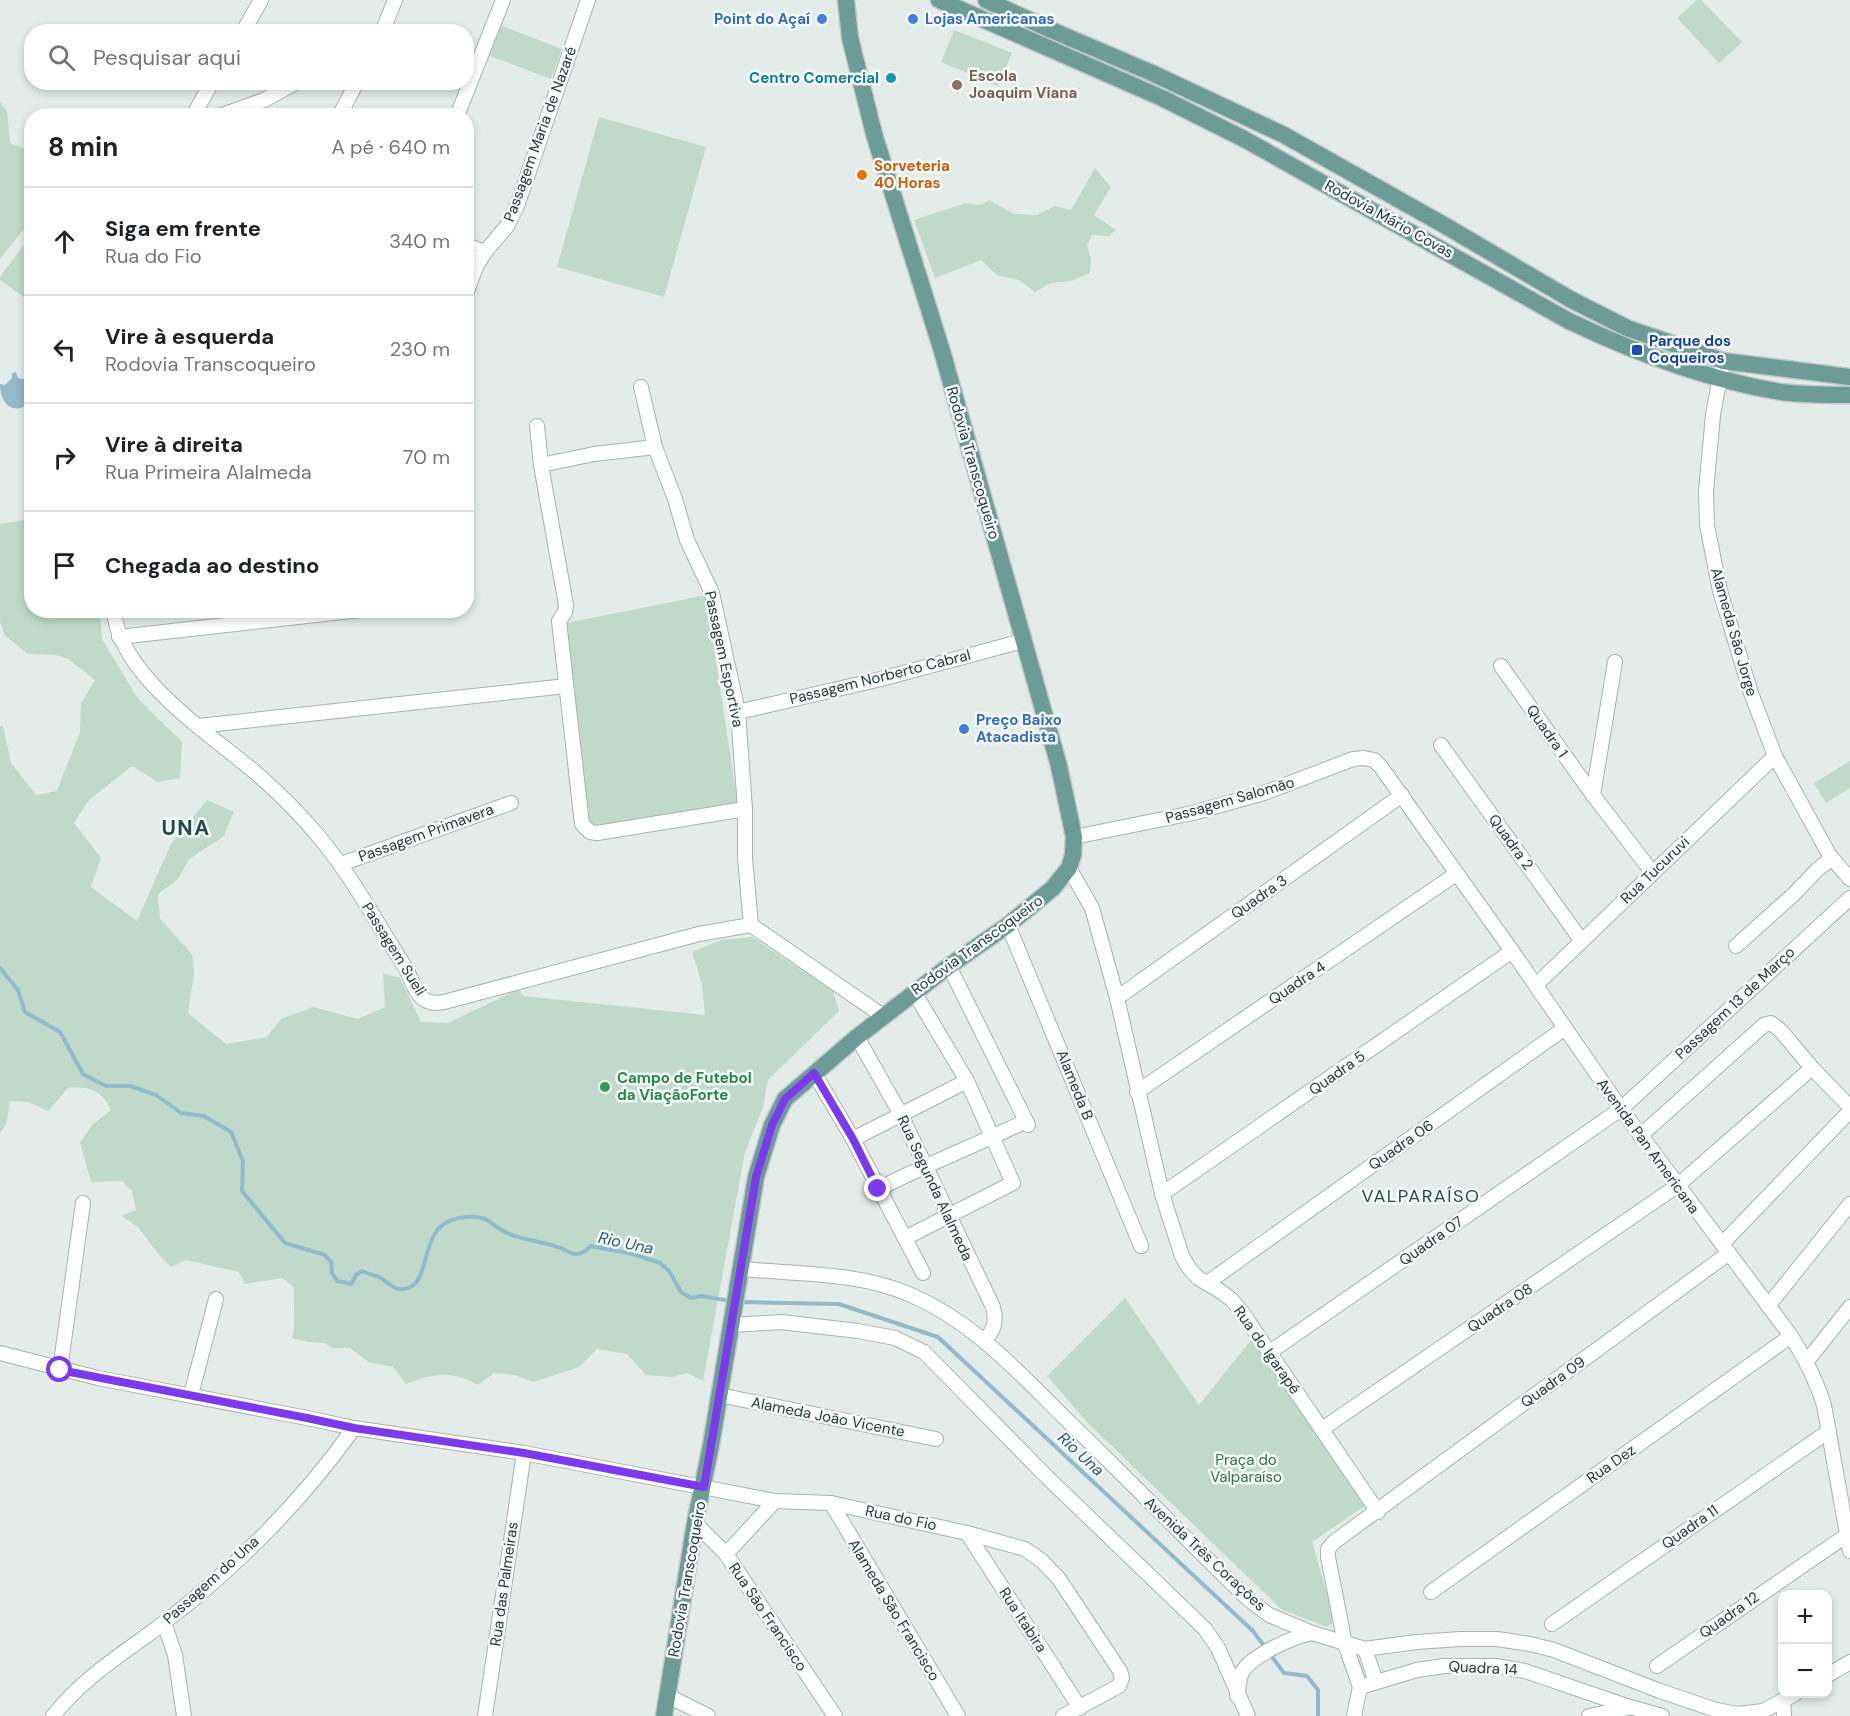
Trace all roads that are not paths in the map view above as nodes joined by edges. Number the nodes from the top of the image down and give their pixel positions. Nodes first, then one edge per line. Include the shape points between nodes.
1 (261, 0) edge
2 (395, 0) edge
3 (503, 0) edge
4 (588, 0) edge
5 (846, 0) edge
6 (939, 0) edge
7 (986, 0) edge
8 (248, 24) edge
9 (385, 24) edge
10 (474, 73) edge
11 (208, 90) edge
12 (282, 90) edge
13 (353, 90) edge
14 (467, 90) edge
15 (197, 108) edge
16 (242, 108) edge
17 (343, 108) edge
18 (460, 108) edge
19 (474, 248) edge
20 (484, 252) junction
21 (474, 272) edge
22 (1723, 361) junction
23 (1850, 377) edge
24 (1719, 379) junction
25 (641, 387) dead end
26 (1850, 395) edge
27 (537, 426) dead end
28 (655, 447) junction
29 (541, 465) junction
30 (115, 618) edge
31 (288, 618) edge
32 (118, 637) junction
33 (1023, 641) junction
34 (1615, 662) dead end
35 (1502, 666) dead end
36 (566, 686) junction
37 (738, 712) junction
38 (198, 726) junction
39 (1440, 745) dead end
40 (1774, 756) junction
41 (1381, 767) joint
42 (1402, 795) junction
43 (1593, 795) junction
44 (511, 803) dead end
45 (745, 809) junction
46 (1074, 837) junction
47 (1832, 858) junction
48 (341, 864) junction
49 (1068, 868) junction
50 (1652, 872) junction
51 (1456, 874) junction
52 (1850, 879) edge
53 (1850, 898) edge
54 (751, 925) junction
55 (1008, 925) junction
56 (1581, 940) junction
57 (1736, 946) dead end
58 (1512, 951) junction
59 (949, 966) junction
60 (1536, 985) junction
61 (914, 992) junction
62 (1117, 998) junction
63 (883, 1016) junction
64 (1565, 1028) junction
65 (857, 1036) junction
66 (1812, 1068) junction
67 (814, 1073) junction
68 (967, 1081) junction
69 (1137, 1092) junction
70 (1621, 1109) junction
71 (1850, 1109) edge
72 (900, 1113) junction
73 (1640, 1136) junction
74 (992, 1138) junction
75 (853, 1139) junction
76 (924, 1166) junction
77 (1677, 1186) junction
78 (878, 1189) junction
79 (1162, 1194) junction
80 (83, 1203) dead end
81 (1850, 1204) edge
82 (948, 1216) junction
83 (905, 1238) junction
84 (1726, 1245) junction
85 (1141, 1246) dead end
86 (740, 1273) junction
87 (923, 1273) dead end
88 (1207, 1283) junction
89 (216, 1299) dead end
90 (1768, 1306) junction
91 (1850, 1307) edge
92 (733, 1320) junction
93 (1791, 1336) junction
94 (985, 1341) junction
95 (1270, 1352) junction
96 (0, 1353) edge
97 (1807, 1360) junction
98 (60, 1370) junction
99 (191, 1395) junction
100 (719, 1395) junction
101 (354, 1428) junction
102 (1322, 1429) junction
103 (1829, 1431) junction
104 (936, 1439) dead end
105 (524, 1453) junction
106 (704, 1487) junction
107 (775, 1501) junction
108 (831, 1503) junction
109 (1378, 1512) junction
110 (695, 1523) junction
111 (967, 1533) junction
112 (1847, 1535) junction
113 (1850, 1551) edge
114 (726, 1554) junction
115 (1431, 1592) dead end
116 (164, 1623) junction
117 (1552, 1624) dead end
118 (1312, 1633) junction
119 (1345, 1644) junction
120 (1365, 1649) junction
121 (1657, 1666) dead end
122 (1847, 1666) edge
123 (1832, 1673) edge
124 (1376, 1682) junction
125 (1360, 1687) junction
126 (668, 1696) junction
127 (1238, 1696) junction
128 (1787, 1698) edge
129 (1789, 1698) edge
130 (1080, 1708) junction
131 (1631, 1712) edge
132 (1353, 1713) edge
133 (53, 1716) edge
134 (184, 1716) edge
135 (485, 1716) edge
136 (664, 1716) edge
137 (708, 1716) edge
138 (835, 1716) edge
139 (958, 1716) edge
140 (1063, 1716) edge
141 (1248, 1716) edge
142 (1589, 1716) edge
143 (1662, 1716) edge
144 (1784, 1716) edge

1 - 8 street
2 - 9 street
3 - 10 street
4 - 20 street, Passagem Maria de Nazaré via 517,206 507,226
5 - 33 main road, Rodovia Transcoqueiro via 849,38 868,112 942,351
6 - 24 main road, Rodovia Mário Covas via 1162,98 1244,139 1569,321 1614,342
7 - 22 main road, Rodovia Mário Covas via 1284,135 1627,328
11 - 15 street
12 - 16 street
13 - 17 street
14 - 18 street
19 - 20 street
20 - 21 street, Passagem Maria de Nazaré
22 - 23 main road, Rodovia Mário Covas
22 - 24 street, Alameda São Jorge
24 - 26 main road, Rodovia Mário Covas via 1783,392
24 - 40 street, Alameda São Jorge via 1708,450 1708,535 1735,643
25 - 28 street, Passagem Esportiva
27 - 29 street
28 - 29 street
28 - 37 street, Passagem Esportiva via 687,540 712,593
29 - 36 street via 566,605 559,621
30 - 32 street, Passagem Sueli
31 - 32 street
32 - 38 street, Passagem Sueli via 145,678
33 - 37 street, Passagem Norberto Cabral
33 - 46 main road, Rodovia Transcoqueiro via 1059,766
34 - 43 street
35 - 43 street, Quadra 1
36 - 38 street
36 - 45 street via 582,824 586,830 597,833
37 - 45 street, Passagem Esportiva
38 - 48 street, Passagem Sueli via 296,811
39 - 56 street, Quadra 2
40 - 47 street, Alameda São Jorge
40 - 50 street, Rua Tucuruvi
41 - 42 street, Avenida Pan Americana
41 - 46 street, Passagem Salomão via 1374,760 1353,759 1264,793 1193,813
42 - 51 street, Avenida Pan Americana
42 - 62 street, Quadra 3
43 - 50 street, Quadra 1
44 - 48 street, Passagem Primavera
45 - 54 street, Passagem Esportiva
46 - 49 main road, Rodovia Transcoqueiro
47 - 52 street, Alameda São Jorge
47 - 57 street
48 - 54 street, Passagem Sueli via 419,995 435,1004 699,934
49 - 55 main road, Rodovia Transcoqueiro via 1053,888
49 - 62 street, Rua do Igarapé via 1092,908
50 - 56 street, Rua Tucuruvi
51 - 58 street, Avenida Pan Americana
51 - 69 street, Quadra 4
53 - 70 street, Passagem 13 de Março
54 - 63 street
55 - 59 main road, Rodovia Transcoqueiro
55 - 85 street, Alameda B
56 - 60 street, Rua Tucuruvi
58 - 60 street, Avenida Pan Americana
58 - 79 street, Quadra 5
59 - 61 main road, Rodovia Transcoqueiro
59 - 74 street via 1027,1123
60 - 64 street, Avenida Pan Americana
61 - 63 main road, Rodovia Transcoqueiro
61 - 68 street
62 - 69 street, Rua do Igarapé
63 - 65 main road, Rodovia Transcoqueiro
64 - 70 street, Avenida Pan Americana
64 - 88 street, Quadra 06
65 - 67 main road, Rodovia Transcoqueiro
65 - 72 street, Rua Segunda Alalmeda
66 - 71 street
66 - 73 street via 1781,1030 1770,1023 1764,1025
66 - 77 street, Quadra 08
67 - 75 street
67 - 86 main road, Rodovia Transcoqueiro via 785,1099 772,1125 756,1177
68 - 72 street
68 - 74 street
69 - 79 street, Rua do Igarapé
70 - 73 street, Avenida Pan Americana
70 - 95 street, Quadra 07
71 - 84 street, Quadra 09
72 - 75 street
72 - 76 street, Rua Segunda Alalmeda
73 - 77 street, Avenida Pan Americana
74 - 76 street
74 - 82 street via 1013,1183
75 - 78 street
76 - 78 street
76 - 82 street, Rua Segunda Alalmeda
77 - 84 street, Avenida Pan Americana
77 - 102 street, Quadra 08
78 - 83 street
79 - 88 street, Rua do Igarapé via 1182,1256 1198,1278
80 - 98 street
81 - 90 street
82 - 83 street
82 - 94 street, Rua Segunda Alalmeda via 993,1307 996,1323
83 - 87 street
84 - 90 street, Avenida Pan Americana
84 - 109 street, Quadra 09
86 - 92 main road, Rodovia Transcoqueiro
86 - 94 street, Avenida Três Corações via 869,1282 910,1294 945,1311
88 - 95 street, Rua do Igarapé via 1232,1300
89 - 99 street
90 - 93 street, Avenida Pan Americana
91 - 97 street
92 - 100 main road, Rodovia Transcoqueiro
92 - 127 street via 858,1331 895,1338 924,1352 1205,1629 1218,1648
93 - 97 street, Avenida Pan Americana
93 - 115 street, Rua Dez
94 - 118 street, Avenida Três Corações via 1248,1599 1269,1615
95 - 102 street, Rua do Igarapé
96 - 98 street, Rua do Fio
97 - 103 street, Avenida Pan Americana via 1817,1382
98 - 99 street, Rua do Fio
99 - 101 street, Rua do Fio
100 - 104 street, Alameda João Vicente
100 - 106 main road, Rodovia Transcoqueiro
101 - 105 street, Rua do Fio
101 - 116 street, Passagem do Una via 328,1464 251,1546
102 - 109 street, Rua do Igarapé
103 - 112 street, Avenida Pan Americana
103 - 117 street, Quadra 11
105 - 106 street, Rua do Fio
105 - 135 street, Rua das Palmeiras
106 - 107 street, Rua do Fio
106 - 110 main road, Rodovia Transcoqueiro
107 - 108 street, Rua do Fio
107 - 114 street
108 - 111 street, Rua do Fio
108 - 139 street, Alameda São Francisco
109 - 119 street via 1328,1549
110 - 114 street, Rua São Francisco
110 - 126 main road, Rodovia Transcoqueiro
111 - 130 street, Rua Itabira
111 - 130 street, Rua do Fio via 1025,1549 1042,1561 1059,1579 1120,1671 1122,1682
112 - 113 street, Avenida Pan Americana
112 - 121 street, Quadra 12
114 - 138 street, Rua São Francisco
116 - 133 street, Passagem do Una via 105,1664
116 - 134 street via 175,1655
118 - 119 street, Avenida Três Corações
118 - 127 street via 1282,1642 1249,1664 1240,1676
119 - 120 street, Avenida Três Corações
119 - 125 street
120 - 124 street
120 - 128 street, Avenida Três Corações via 1416,1642 1497,1639 1554,1650 1716,1710 1752,1714
122 - 123 street
124 - 125 street, Quadra 14
124 - 131 street, Quadra 14 via 1444,1666 1496,1666 1525,1671
125 - 132 street
126 - 136 main road, Rodovia Transcoqueiro
126 - 137 street
127 - 141 street
129 - 144 street
130 - 140 street
131 - 142 street
131 - 143 street

